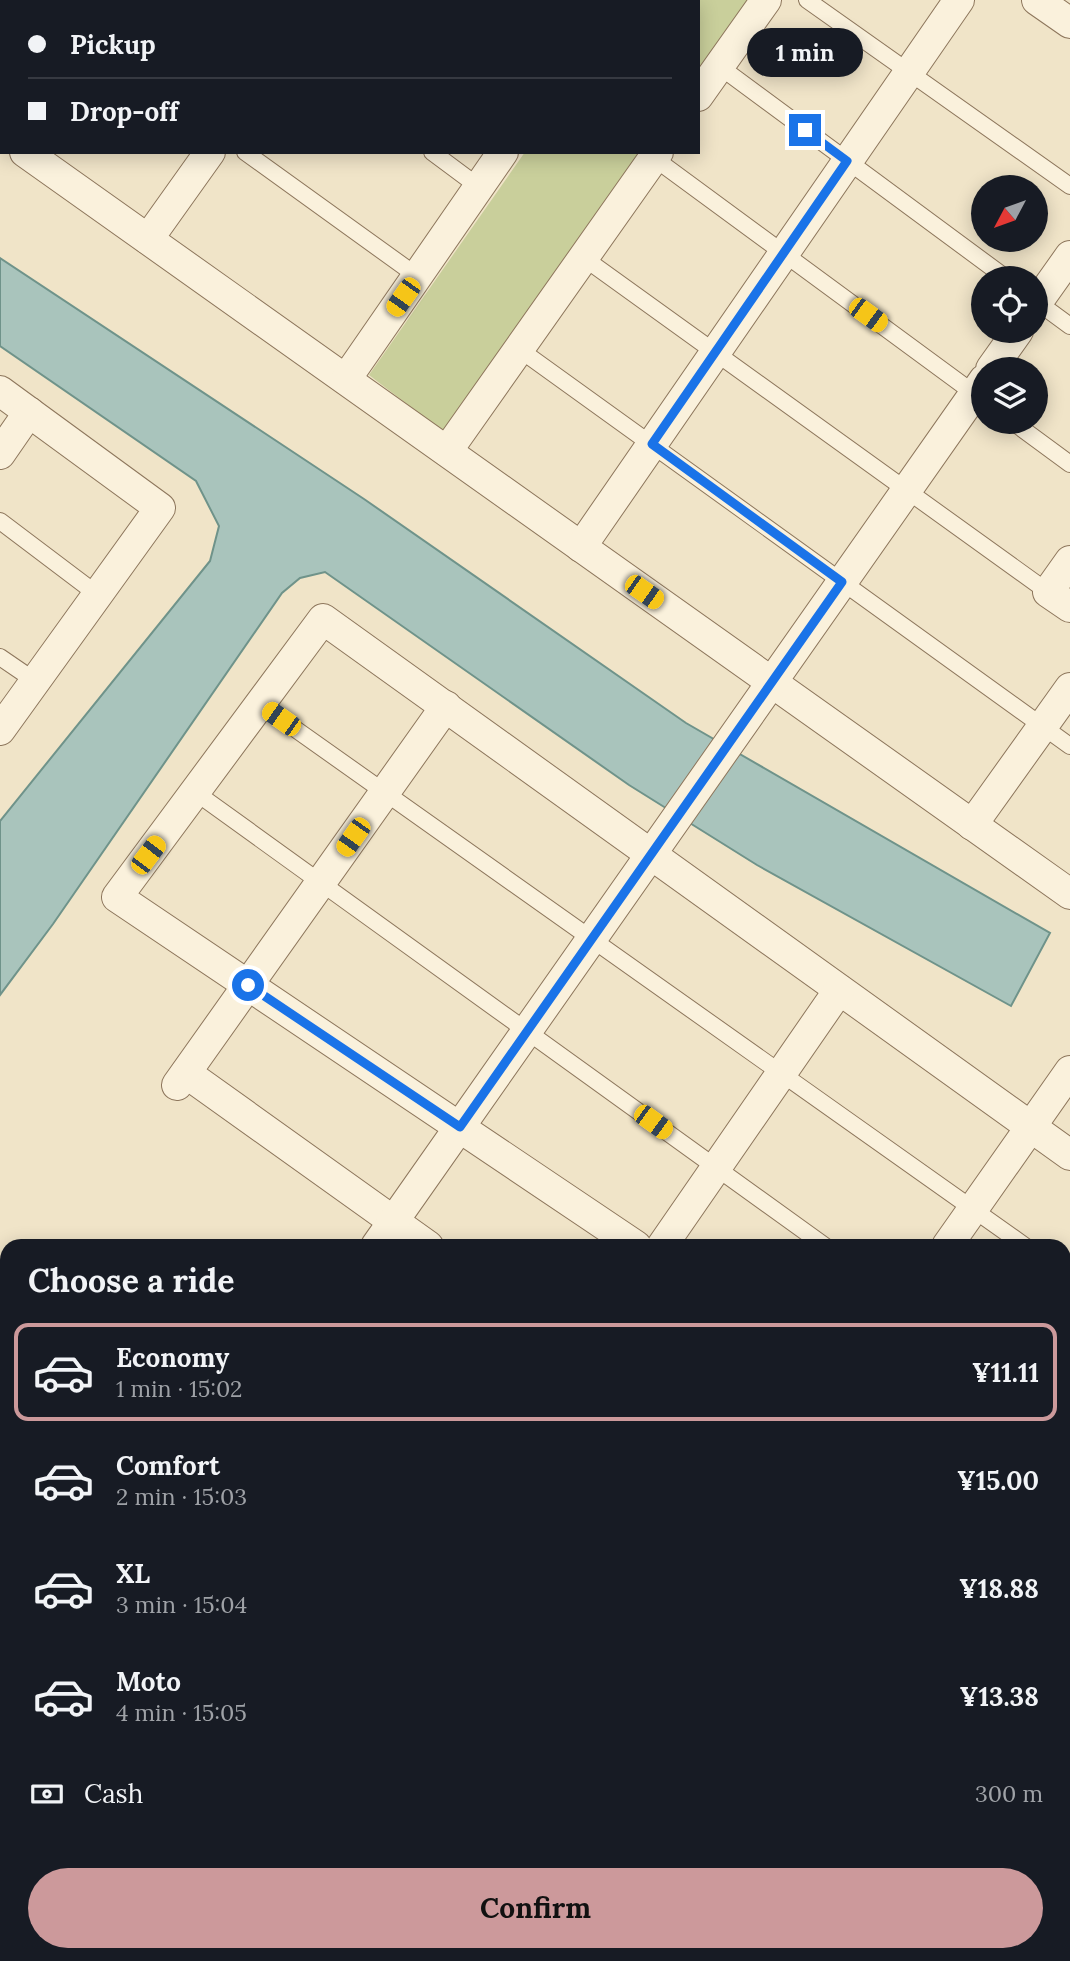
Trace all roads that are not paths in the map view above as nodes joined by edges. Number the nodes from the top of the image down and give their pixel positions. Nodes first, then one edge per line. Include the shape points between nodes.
1 (766, 0) edge
2 (807, 0) edge
3 (959, 0) edge
4 (1037, 0) edge
5 (1070, 23) edge
6 (719, 66) junction
7 (909, 72) junction
8 (700, 93) edge
9 (28, 154) edge
10 (209, 154) edge
11 (248, 154) edge
12 (435, 154) edge
13 (502, 154) edge
14 (656, 155) edge
15 (847, 161) junction
16 (1070, 186) edge
17 (479, 187) junction
18 (148, 239) junction
19 (784, 253) junction
20 (1070, 256) edge
21 (584, 258) junction
22 (990, 266) edge
23 (417, 276) junction
24 (1048, 287) edge
25 (1048, 310) edge
26 (1070, 326) edge
27 (519, 349) junction
28 (715, 352) junction
29 (971, 378) edge
30 (346, 379) junction
31 (0, 391) edge
32 (971, 402) edge
33 (29, 412) junction
34 (1029, 434) edge
35 (652, 444) junction
36 (447, 451) junction
37 (0, 454) edge
38 (1070, 464) edge
39 (906, 490) junction
40 (0, 521) edge
41 (581, 547) junction
42 (1070, 561) edge
43 (842, 582) junction
44 (98, 595) junction
45 (1059, 600) edge
46 (0, 656) edge
47 (35, 681) junction
48 (772, 682) junction
49 (1070, 688) edge
50 (260, 704) junction
51 (446, 706) junction
52 (1043, 726) junction
53 (0, 730) edge
54 (1070, 746) edge
55 (195, 792) junction
56 (384, 792) junction
57 (972, 825) junction
58 (652, 853) junction
59 (321, 882) junction
60 (1070, 894) edge
61 (592, 939) junction
62 (248, 985) junction
63 (839, 990) junction
64 (527, 1031) junction
65 (1070, 1071) edge
66 (781, 1073) junction
67 (460, 1127) junction
68 (1031, 1127) junction
69 (1070, 1155) edge
70 (716, 1168) junction
71 (973, 1209) junction
72 (385, 1234) edge
73 (403, 1239) edge
74 (626, 1239) edge
75 (667, 1239) edge
76 (815, 1239) edge
77 (952, 1239) edge
78 (1015, 1239) edge

1 - 6 street
2 - 7 lane
3 - 7 street
4 - 5 street
6 - 8 street
6 - 15 lane
7 - 15 street
7 - 16 lane
9 - 18 street
10 - 18 street
11 - 23 lane
12 - 17 lane
13 - 17 street
14 - 19 lane
14 - 21 street
15 - 19 street
15 - 22 lane
17 - 23 street
18 - 30 street
19 - 28 street
19 - 29 lane
20 - 24 street
21 - 27 street
21 - 28 lane
23 - 30 street
25 - 26 lane
27 - 35 lane
27 - 36 street
28 - 35 street
28 - 39 lane
30 - 36 street
31 - 33 street
32 - 39 street
33 - 37 street
33 - 44 street via 160,508
34 - 38 lane
35 - 41 street
35 - 43 lane
36 - 41 street
39 - 43 street
39 - 45 lane
40 - 44 lane
41 - 48 street
42 - 45 street
43 - 48 street
43 - 52 lane
44 - 47 street
46 - 47 lane
47 - 53 street
48 - 57 street
48 - 58 street
49 - 52 street
50 - 51 street via 323,619
50 - 55 street
50 - 56 lane
51 - 56 street
51 - 58 street
52 - 54 lane
52 - 57 street
55 - 59 lane
55 - 62 street via 117,897
56 - 59 street
56 - 61 lane
57 - 60 street
58 - 61 street
58 - 63 street
59 - 62 street
59 - 64 lane
61 - 64 street
61 - 66 lane
62 - 67 street
62 - 72 street via 182,1079
63 - 66 street
63 - 68 street
64 - 67 street
64 - 70 lane
65 - 68 street
66 - 70 street
66 - 71 lane
67 - 72 street
67 - 74 street
68 - 69 street
68 - 71 street
70 - 75 street
70 - 76 lane
71 - 77 street
71 - 78 lane
72 - 73 street

